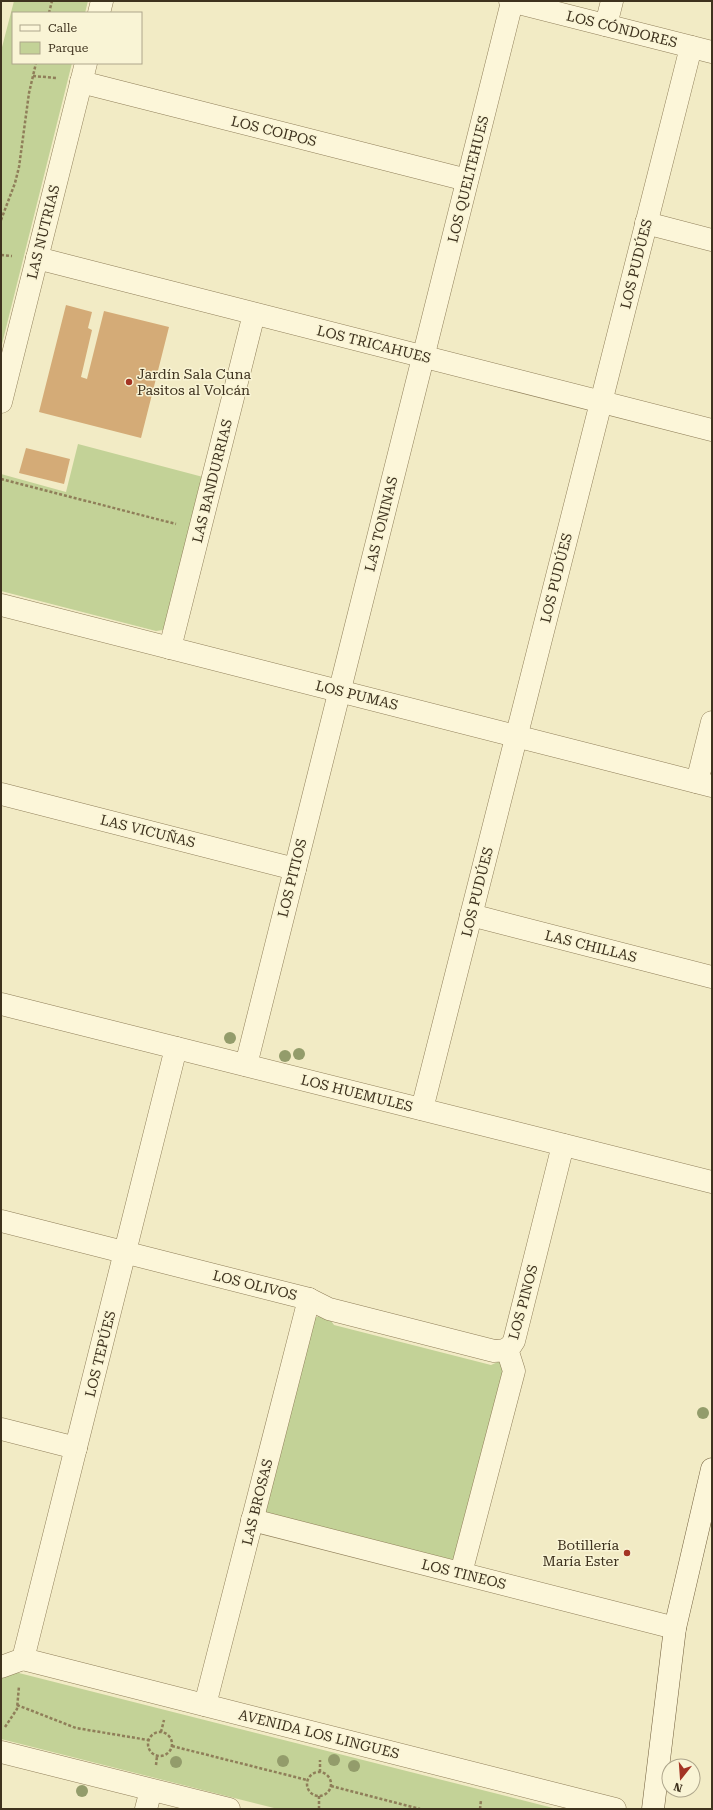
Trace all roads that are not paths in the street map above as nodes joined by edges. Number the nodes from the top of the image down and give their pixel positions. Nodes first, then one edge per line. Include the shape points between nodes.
1 (102, 1) edge
2 (511, 1) edge
3 (612, 1) edge
4 (98, 12) edge
5 (606, 25) junction
6 (691, 47) junction
7 (712, 52) edge
8 (84, 73) edge
9 (467, 180) junction
10 (646, 223) junction
11 (712, 240) edge
12 (37, 258) junction
13 (254, 314) junction
14 (423, 357) junction
15 (1, 402) edge
16 (601, 402) junction
17 (712, 430) edge
18 (1, 605) edge
19 (170, 648) junction
20 (339, 691) junction
21 (712, 722) edge
22 (516, 736) junction
23 (705, 784) edge
24 (1, 794) edge
25 (295, 869) junction
26 (471, 916) junction
27 (712, 977) edge
28 (1, 1004) edge
29 (176, 1048) junction
30 (246, 1065) junction
31 (422, 1109) junction
32 (563, 1145) junction
33 (712, 1182) edge
34 (1, 1221) edge
35 (125, 1252) junction
36 (309, 1298) junction
37 (507, 1350) junction
38 (1, 1429) edge
39 (76, 1448) junction
40 (712, 1469) edge
41 (252, 1520) junction
42 (461, 1573) junction
43 (675, 1628) junction
44 (23, 1659) junction
45 (1, 1667) edge
46 (205, 1705) junction
47 (1, 1752) edge
48 (149, 1799) edge
49 (229, 1809) edge
50 (615, 1809) edge
51 (652, 1809) edge

1 - 4 street
2 - 5 street, LOS CÓNDORES
2 - 9 street, LOS QUELTEHUES
3 - 5 street
5 - 6 street, LOS CÓNDORES
6 - 7 street, LOS CÓNDORES
6 - 10 street, LOS PUDÚES
8 - 9 street, LOS COIPOS
8 - 12 street, LAS NUTRIAS
9 - 14 street, LOS QUELTEHUES
10 - 11 street
10 - 16 street, LOS PUDÚES
12 - 13 street, LOS TRICAHUES
12 - 15 street, LAS NUTRIAS
13 - 14 street, LOS TRICAHUES
13 - 19 street, LAS BANDURRIAS
14 - 16 street, LOS TRICAHUES
14 - 20 street, LAS TONINAS
16 - 17 street, LOS TRICAHUES
16 - 22 street, LOS PUDÚES
18 - 19 street, LOS PUMAS
19 - 20 street, LOS PUMAS
20 - 22 street, LOS PUMAS
20 - 25 street, LOS PITIOS
21 - 23 street
22 - 23 street, LOS PUMAS
22 - 26 street, LOS PUDÚES
24 - 25 street, LAS VICUÑAS
25 - 30 street, LOS PITIOS
26 - 27 street, LAS CHILLAS
26 - 31 street, LOS PUDÚES
28 - 29 street, LOS HUEMULES
29 - 30 street, LOS HUEMULES
29 - 35 street, LOS TEPÚES
30 - 31 street, LOS HUEMULES
31 - 32 street, LOS HUEMULES
32 - 33 street, LOS HUEMULES
32 - 37 street, LOS PINOS via 514,1342
34 - 35 street, LOS OLIVOS
35 - 36 street, LOS OLIVOS
35 - 39 street, LOS TEPÚES
36 - 37 street, LOS OLIVOS via 329,1309 344,1313 494,1351
36 - 41 street, LAS BROSAS
37 - 42 street, LOS PINOS via 514,1371
38 - 39 street
39 - 44 street, LOS TEPÚES
40 - 43 street
41 - 42 street, LOS TINEOS
41 - 46 street, LAS BROSAS
42 - 43 street, LOS TINEOS
43 - 51 street
44 - 45 street
44 - 46 street, AVENIDA LOS LINGUES
46 - 50 street, AVENIDA LOS LINGUES
47 - 48 street
48 - 49 street

